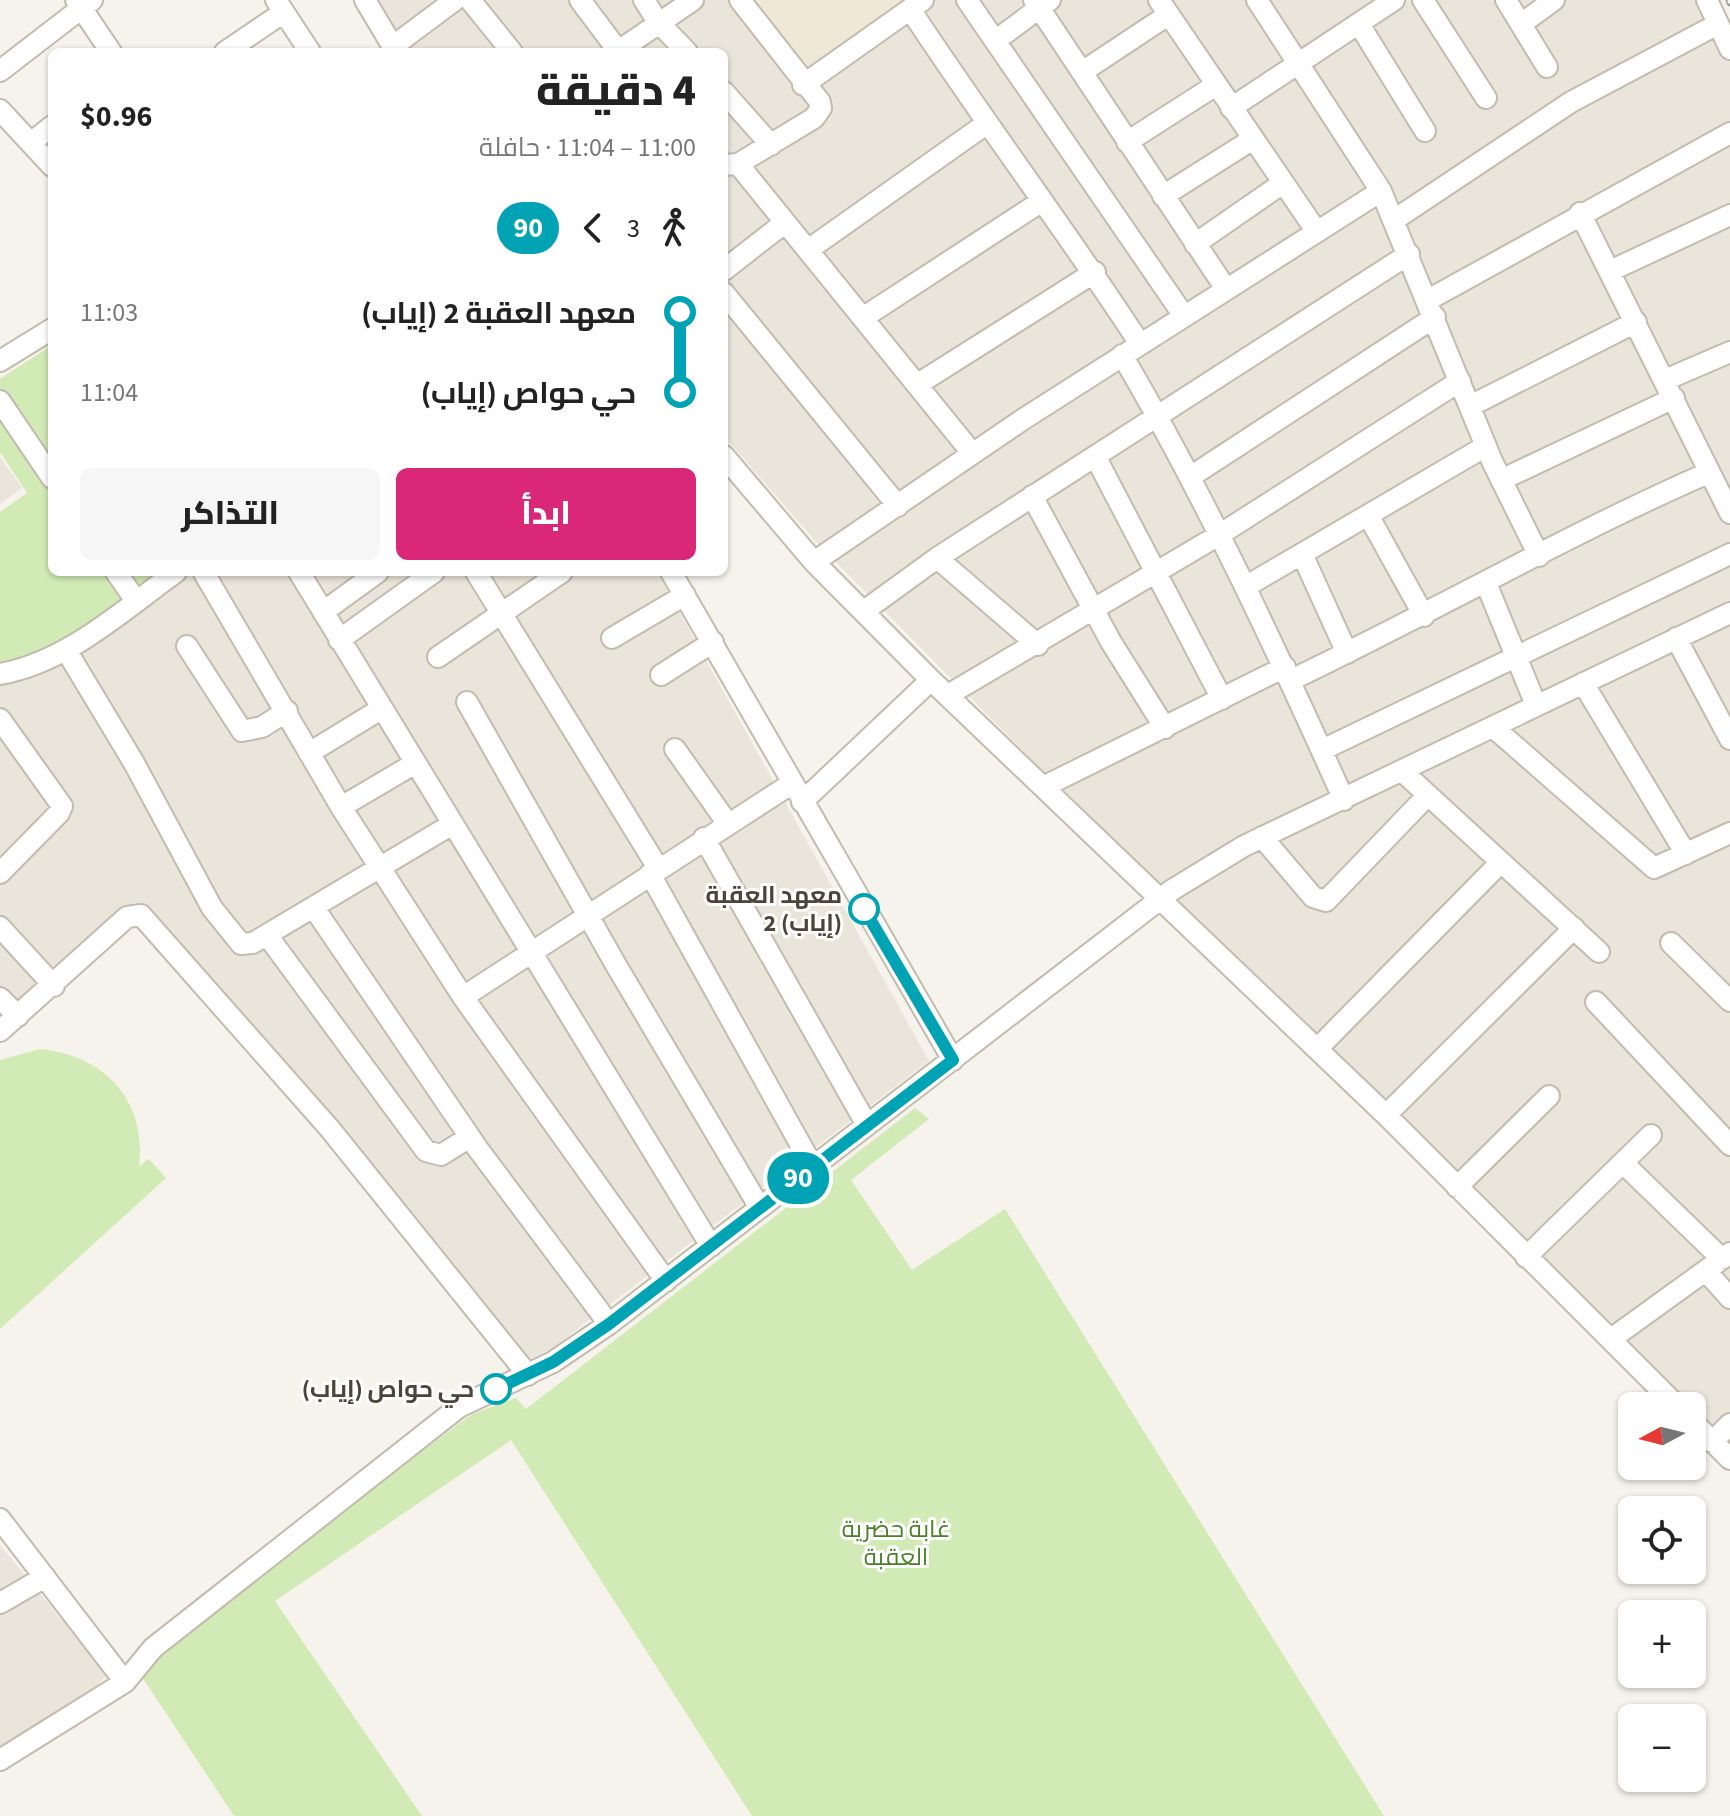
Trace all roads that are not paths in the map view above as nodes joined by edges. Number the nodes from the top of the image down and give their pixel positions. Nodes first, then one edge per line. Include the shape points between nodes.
1 (365, 0) edge
2 (455, 0) edge
3 (470, 0) edge
4 (580, 0) edge
5 (644, 0) edge
6 (693, 0) edge
7 (740, 0) edge
8 (967, 0) edge
9 (1257, 0) edge
10 (1394, 0) edge
11 (1423, 0) edge
12 (1506, 0) edge
13 (1554, 0) edge
14 (1707, 0) edge
15 (83, 2) edge
16 (1041, 2) edge
17 (917, 4) edge
18 (280, 6) edge
19 (1164, 7) edge
20 (658, 22) junction
21 (1359, 24) junction
22 (1521, 24) junction
23 (1718, 24) junction
24 (995, 41) junction
25 (109, 48) edge
26 (230, 48) edge
27 (307, 48) edge
28 (393, 48) edge
29 (396, 48) edge
30 (509, 48) edge
31 (615, 48) edge
32 (623, 48) edge
33 (683, 48) edge
34 (1730, 49) edge
35 (1298, 62) junction
36 (1547, 67) dead end
37 (0, 71) edge
38 (1082, 72) junction
39 (803, 85) junction
40 (1216, 85) junction
41 (728, 97) edge
42 (1486, 98) dead end
43 (1231, 108) junction
44 (0, 110) edge
45 (986, 124) junction
46 (48, 129) edge
47 (1425, 131) dead end
48 (1730, 133) edge
49 (1253, 139) junction
50 (32, 142) junction
51 (1127, 142) junction
52 (771, 145) junction
53 (48, 161) edge
54 (731, 165) edge
55 (1283, 183) junction
56 (1381, 191) junction
57 (1163, 196) junction
58 (1042, 201) junction
59 (1580, 213) junction
60 (1730, 215) edge
61 (1394, 220) junction
62 (783, 224) junction
63 (1317, 232) junction
64 (1195, 244) junction
65 (808, 250) junction
66 (1409, 254) junction
67 (728, 267) edge
68 (1610, 271) junction
69 (1095, 272) junction
70 (1226, 289) junction
71 (728, 298) edge
72 (1432, 308) junction
73 (1184, 316) junction
74 (864, 317) junction
75 (1636, 322) junction
76 (48, 331) edge
77 (1131, 349) junction
78 (1730, 352) edge
79 (0, 361) edge
80 (1460, 381) junction
81 (918, 384) junction
82 (1669, 389) junction
83 (0, 401) edge
84 (1470, 406) junction
85 (1158, 416) junction
86 (1486, 446) junction
87 (972, 453) junction
88 (1095, 456) junction
89 (728, 461) edge
90 (48, 472) edge
91 (1708, 473) junction
92 (1190, 477) junction
93 (1501, 480) junction
94 (1032, 496) junction
95 (898, 506) junction
96 (1730, 513) edge
97 (1368, 515) junction
98 (1219, 535) junction
99 (1302, 554) junction
100 (1730, 554) edge
101 (1539, 556) junction
102 (937, 558) junction
103 (814, 562) junction
104 (1156, 573) junction
105 (119, 576) edge
106 (170, 576) edge
107 (206, 576) edge
108 (301, 576) edge
109 (372, 576) edge
110 (428, 576) edge
111 (479, 576) edge
112 (556, 576) edge
113 (673, 576) edge
114 (1486, 583) junction
115 (1245, 587) junction
116 (685, 595) junction
117 (136, 601) junction
118 (503, 610) junction
119 (864, 611) junction
120 (1093, 611) junction
121 (323, 612) junction
122 (1730, 613) edge
123 (1424, 616) junction
124 (612, 638) dead end
125 (1676, 638) junction
126 (339, 640) junction
127 (713, 642) junction
128 (1038, 645) junction
129 (187, 646) dead end
130 (66, 650) junction
131 (1347, 653) junction
132 (1515, 654) junction
133 (438, 657) dead end
134 (0, 674) edge
135 (1288, 674) junction
136 (661, 675) dead end
137 (931, 680) junction
138 (1583, 683) junction
139 (948, 695) junction
140 (1222, 699) junction
141 (467, 702) dead end
142 (1536, 705) junction
143 (381, 709) junction
144 (287, 711) junction
145 (1493, 727) junction
146 (1165, 728) junction
147 (3, 732) edge
148 (1730, 739) edge
149 (675, 749) dead end
150 (1322, 750) junction
151 (309, 753) junction
152 (414, 764) junction
153 (1403, 772) junction
154 (1043, 787) junction
155 (797, 793) junction
156 (1426, 797) junction
157 (1344, 800) junction
158 (341, 807) junction
159 (728, 824) junction
160 (451, 825) junction
161 (1730, 833) edge
162 (1262, 837) junction
163 (704, 838) junction
164 (1686, 854) junction
165 (1500, 863) junction
166 (379, 867) junction
167 (654, 871) junction
168 (0, 873) edge
169 (1162, 897) junction
170 (314, 908) junction
171 (587, 915) junction
172 (0, 927) edge
173 (1574, 928) junction
174 (267, 935) junction
175 (1671, 943) dead end
176 (531, 952) junction
177 (1599, 952) dead end
178 (54, 986) junction
179 (463, 997) junction
180 (0, 998) edge
181 (1730, 1001) edge
182 (1596, 1002) dead end
183 (18, 1016) junction
184 (0, 1031) edge
185 (1317, 1049) junction
186 (953, 1060) junction
187 (1549, 1096) dead end
188 (1386, 1115) junction
189 (867, 1125) junction
190 (1651, 1135) dead end
191 (470, 1137) junction
192 (1730, 1145) edge
193 (1624, 1164) junction
194 (813, 1167) junction
195 (1457, 1187) junction
196 (760, 1208) junction
197 (711, 1246) junction
198 (1526, 1257) junction
199 (1719, 1261) edge
200 (666, 1281) junction
201 (1730, 1298) edge
202 (609, 1324) junction
203 (1611, 1339) junction
204 (528, 1375) junction
205 (1663, 1392) edge
206 (1730, 1424) edge
207 (1706, 1436) edge
208 (1712, 1442) junction
209 (1730, 1459) edge
210 (0, 1519) edge
211 (45, 1577) junction
212 (0, 1603) edge
213 (125, 1682) junction
214 (2, 1754) edge

1 - 28 street
2 - 29 street
3 - 30 street
4 - 31 street
5 - 20 street
6 - 20 street
7 - 39 street
8 - 24 street
9 - 35 street
10 - 21 street
11 - 42 street
12 - 22 street
13 - 22 street
14 - 23 street
15 - 25 street
15 - 37 street
16 - 24 street
16 - 38 street
17 - 39 street
17 - 45 street
18 - 26 street
18 - 27 street
19 - 38 street
19 - 40 street
20 - 32 street
20 - 33 street
21 - 35 street
21 - 47 street
22 - 36 street
23 - 34 street
23 - 61 street via 1571,102
24 - 73 street
35 - 43 street
35 - 56 street
38 - 51 street
39 - 52 street via 820,102 818,114
40 - 43 street
40 - 51 street
41 - 52 street
43 - 49 street
44 - 50 street
45 - 58 street
45 - 65 street
46 - 50 street
48 - 59 street
49 - 55 street
49 - 57 street
50 - 53 street
51 - 57 street
52 - 54 street
54 - 62 street
55 - 63 street
55 - 64 street
56 - 61 street
56 - 63 street
57 - 64 street
58 - 69 street
58 - 74 street
59 - 68 street
59 - 72 street
60 - 68 street
61 - 66 street
62 - 65 street
62 - 67 street
63 - 70 street
64 - 70 street
65 - 74 street
66 - 72 street
66 - 85 street
68 - 75 street
69 - 77 street
69 - 81 street
70 - 73 street
71 - 95 street
72 - 80 street
72 - 92 street
73 - 77 street
74 - 81 street
75 - 82 street
75 - 84 street
76 - 79 street
77 - 85 street
77 - 87 street
78 - 82 street
80 - 84 street
80 - 98 street
81 - 87 street
82 - 91 street
82 - 93 street
83 - 90 street
84 - 86 street
85 - 88 street
85 - 92 street
86 - 93 street
86 - 97 street
87 - 95 street
88 - 94 street
88 - 104 street
89 - 103 street
91 - 96 street
91 - 101 street
92 - 98 street
93 - 101 street
94 - 102 street
94 - 120 street
95 - 103 street
97 - 99 street
97 - 123 street
98 - 104 street
98 - 115 street
99 - 115 street
99 - 131 street
100 - 132 street
101 - 114 street
102 - 119 street
102 - 128 street
103 - 119 street
104 - 120 street
104 - 140 street
105 - 117 street
106 - 117 street
107 - 144 street
108 - 121 street
109 - 121 street
110 - 126 street
111 - 118 street
112 - 118 street
113 - 116 street
114 - 123 street
114 - 132 street
115 - 135 street
116 - 124 street
116 - 127 street
117 - 130 street
118 - 133 street
118 - 167 street
119 - 137 street
120 - 128 street
120 - 146 street
121 - 126 street
122 - 125 street
123 - 131 street
125 - 138 street
125 - 148 street
126 - 143 street
127 - 136 street
127 - 155 street
128 - 139 street
129 - 144 street via 242,731 262,727
130 - 134 street
130 - 174 street via 212,908 241,944
131 - 135 street
132 - 142 street
132 - 150 street
135 - 140 street
135 - 150 street
137 - 139 street
137 - 155 street
138 - 142 street
138 - 164 street
139 - 154 street
140 - 146 street
141 - 171 street
142 - 145 street
143 - 151 street
143 - 152 street
144 - 151 street
145 - 153 street
145 - 164 street via 1650,866 1662,867
146 - 154 street
147 - 168 street via 62,808
149 - 159 street
150 - 157 street
151 - 158 street
152 - 158 street
152 - 160 street
153 - 156 street
153 - 157 street
154 - 169 street
155 - 159 street
155 - 186 street
156 - 162 street via 1326,901 1313,897
156 - 165 street
157 - 162 street
158 - 166 street
159 - 163 street
160 - 166 street
160 - 176 street
161 - 164 street
162 - 169 street
163 - 167 street
163 - 189 street
165 - 173 street
165 - 185 street
166 - 170 street
166 - 179 street
167 - 171 street
167 - 194 street
169 - 185 street
169 - 186 street
170 - 174 street
170 - 191 street
171 - 176 street
171 - 196 street
172 - 178 street
173 - 177 street
173 - 188 street
174 - 191 street via 426,1151 441,1155
175 - 181 street
176 - 179 street
176 - 197 street
178 - 183 street
178 - 204 street via 127,917 145,918 330,1129
179 - 200 street
180 - 183 street
182 - 192 street
183 - 184 street
185 - 188 street
186 - 189 street
187 - 195 street
188 - 195 street
189 - 194 street
190 - 193 street
191 - 202 street
193 - 198 street
193 - 199 street
194 - 196 street
195 - 198 street
196 - 197 street
197 - 200 street
198 - 203 street
199 - 201 street
199 - 203 street
200 - 202 street
202 - 204 street
203 - 205 street
204 - 213 street via 459,1407 153,1648
206 - 208 street
207 - 208 street
208 - 209 street
210 - 211 street
211 - 212 street
211 - 213 street
213 - 214 street

